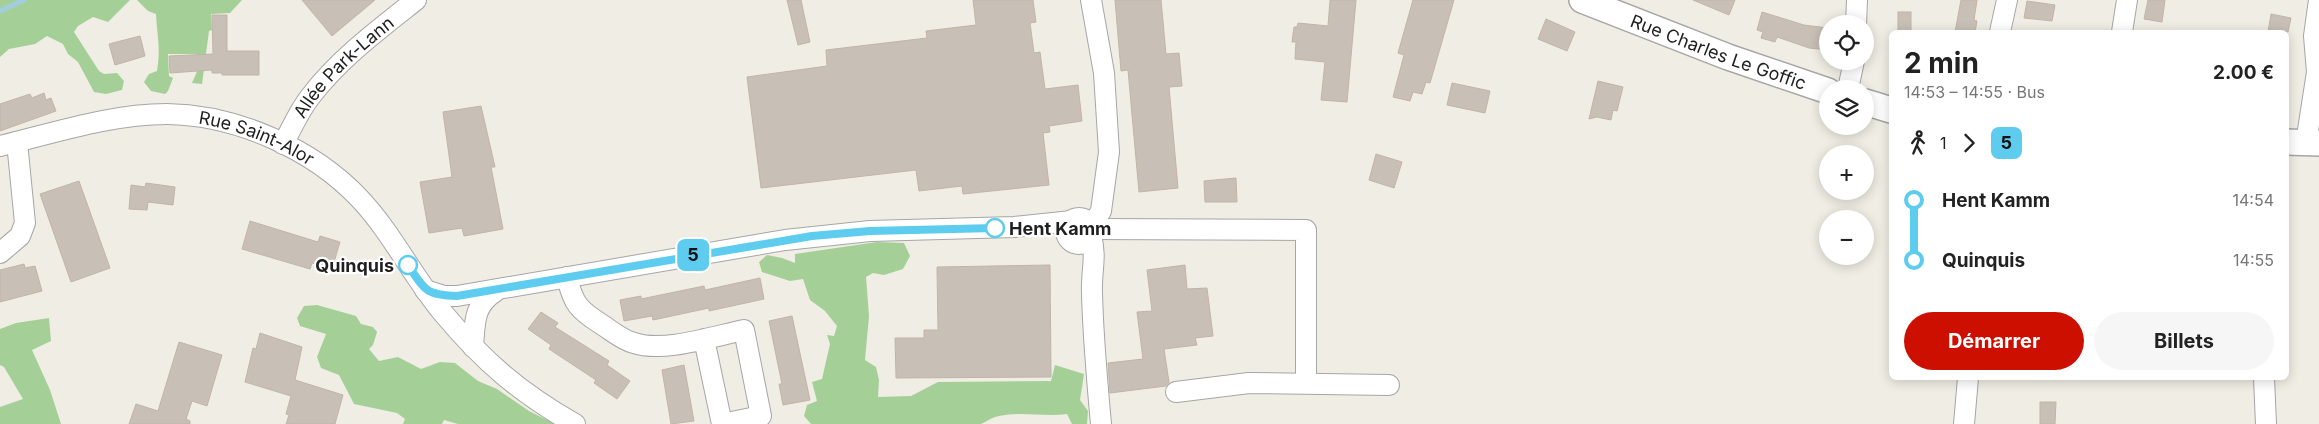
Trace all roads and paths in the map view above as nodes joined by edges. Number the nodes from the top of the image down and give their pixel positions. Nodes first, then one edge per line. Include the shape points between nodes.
1 (416, 0) edge
2 (1091, 0) edge
3 (1582, 0) edge
4 (1856, 0) edge
5 (2007, 0) edge
6 (2127, 0) edge
7 (2319, 0) edge
8 (1856, 15) edge
9 (2000, 30) edge
10 (2122, 30) edge
11 (1819, 88) edge
12 (1874, 105) edge
13 (1889, 109) edge
14 (2304, 143) edge
15 (9, 144) edge
16 (283, 144) junction
17 (1081, 230) junction
18 (0, 253) edge
19 (567, 277) junction
20 (425, 290) junction
21 (496, 291) junction
22 (480, 304) junction
23 (442, 312) junction
24 (704, 338) junction
25 (473, 347) junction
26 (1968, 380) edge
27 (2264, 380) edge
28 (1306, 383) junction
29 (1389, 385) dead end
30 (1176, 392) dead end
31 (575, 424) edge
32 (1101, 424) edge
33 (1964, 424) edge
34 (2266, 424) edge

1 - 16 street, Allée Park-Lann via 348,55 326,78 299,114
2 - 17 street via 1100,44 1109,152 1101,210
3 - 11 street, Rue Charles Le Goffic via 1728,57
4 - 8 street
5 - 9 street
6 - 10 street
7 - 14 street via 2314,36 2317,72
12 - 13 street
15 - 16 street, Rue Saint-Alor via 95,124 168,114 219,121
15 - 18 street via 25,223 20,236
16 - 20 street, Rue Saint-Alor via 318,165 360,199
17 - 19 street via 870,231 812,236
17 - 28 street via 1306,230
17 - 32 street via 1095,252 1091,276
19 - 21 street
19 - 24 street via 571,297 580,309 628,341 653,346
20 - 21 street via 444,296
20 - 23 street, Rue Saint-Alor
21 - 22 street
22 - 23 street
22 - 25 street via 474,324
23 - 25 street, Rue Saint-Alor
24 - 24 street via 744,330 761,416 722,424
25 - 31 street, Rue Saint-Alor via 512,383
26 - 33 street
27 - 34 street
28 - 29 street
28 - 30 street via 1249,383

